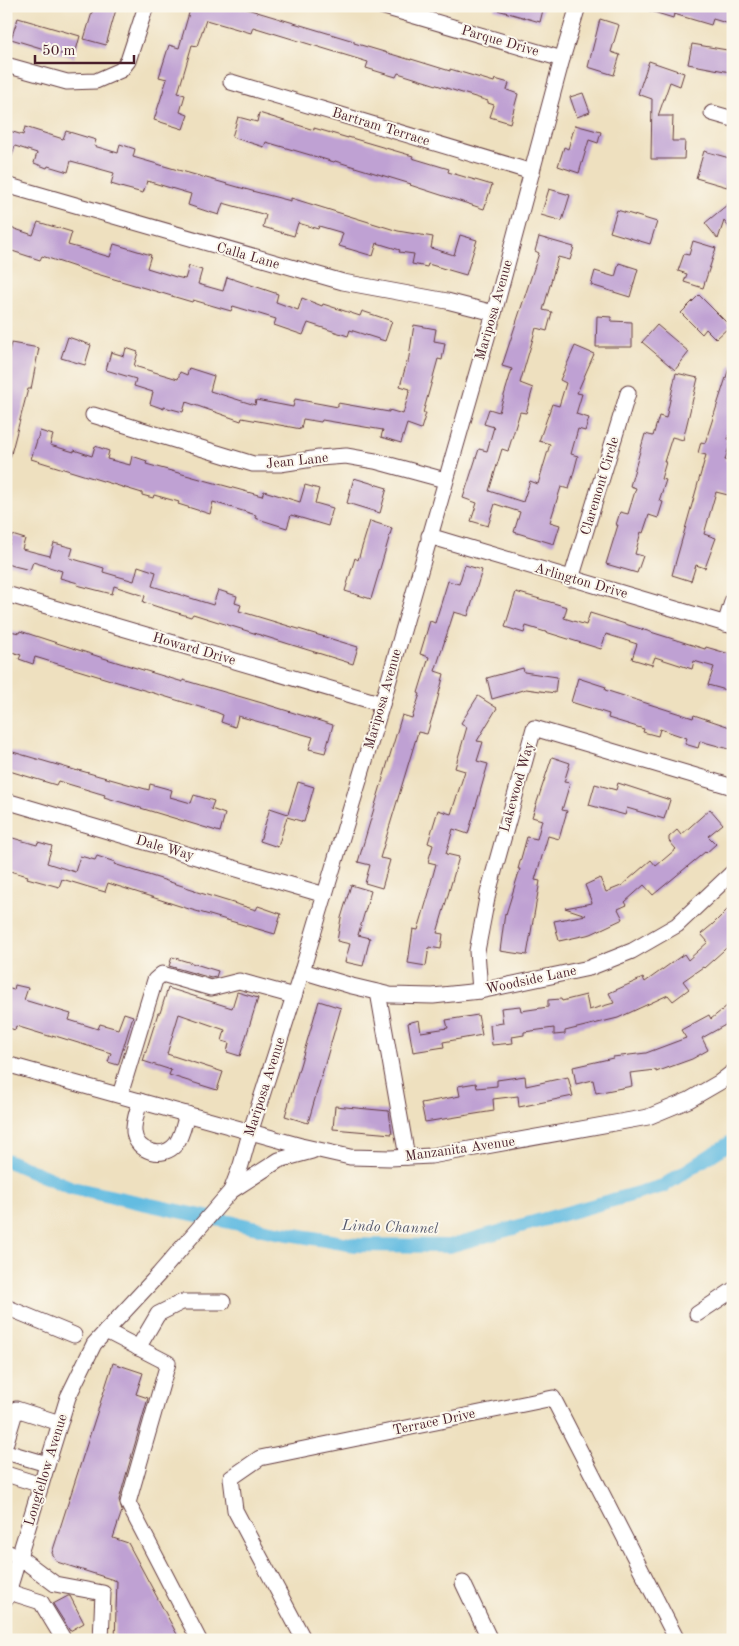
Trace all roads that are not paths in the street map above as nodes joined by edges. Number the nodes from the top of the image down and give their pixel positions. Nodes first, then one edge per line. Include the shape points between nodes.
1 (146, 6) edge
2 (381, 6) edge
3 (578, 6) edge
4 (562, 58) junction
5 (6, 66) edge
6 (231, 82) dead end
7 (712, 113) dead end
8 (733, 119) edge
9 (532, 172) junction
10 (6, 184) edge
11 (494, 312) junction
12 (628, 392) dead end
13 (93, 415) dead end
14 (445, 480) junction
15 (429, 536) junction
16 (571, 579) junction
17 (6, 594) edge
18 (733, 599) edge
19 (729, 625) edge
20 (382, 704) junction
21 (733, 786) edge
22 (6, 801) edge
23 (733, 872) edge
24 (325, 895) junction
25 (302, 971) junction
26 (480, 991) junction
27 (378, 992) junction
28 (294, 996) junction
29 (6, 1064) edge
30 (733, 1072) edge
31 (120, 1095) junction
32 (140, 1101) junction
33 (187, 1114) junction
34 (250, 1133) junction
35 (315, 1150) junction
36 (407, 1158) junction
37 (231, 1191) junction
38 (733, 1290) edge
39 (223, 1302) dead end
40 (7, 1310) edge
41 (697, 1314) dead end
42 (106, 1331) junction
43 (74, 1335) dead end
44 (94, 1344) joint
45 (138, 1348) junction
46 (60, 1423) junction
47 (6, 1442) edge
48 (6, 1452) edge
49 (48, 1464) junction
50 (6, 1474) edge
51 (41, 1485) junction
52 (12, 1554) edge
53 (463, 1582) dead end
54 (7, 1594) edge
55 (64, 1640) edge
56 (102, 1640) edge
57 (199, 1640) edge
58 (304, 1640) edge
59 (490, 1640) edge
60 (677, 1640) edge

1 - 5 street via 122,70 96,81 67,82
2 - 4 street, Parque Drive
3 - 4 street, Mariposa Avenue
4 - 9 street, Mariposa Avenue
6 - 9 street, Bartram Terrace
7 - 8 street
9 - 11 street, Mariposa Avenue
10 - 11 street, Calla Lane via 343,282
11 - 14 street, Mariposa Avenue
12 - 16 street, Claremont Circle
13 - 14 street, Jean Lane via 253,464 346,456
14 - 15 street, Mariposa Avenue
15 - 16 street, Arlington Drive
15 - 20 street, Mariposa Avenue
16 - 19 street, Arlington Drive
17 - 20 street, Howard Drive
18 - 19 street
20 - 24 street, Mariposa Avenue
21 - 26 street, Lakewood Way via 534,728 488,893 477,951
22 - 24 street, Dale Way
23 - 26 street, Woodside Lane via 678,925 632,951 590,968
24 - 25 street, Mariposa Avenue
25 - 27 street, Woodside Lane
25 - 28 street, Mariposa Avenue
26 - 27 street, Woodside Lane via 433,996
27 - 36 street
28 - 31 street via 239,981 211,988 162,974 155,980
28 - 34 street, Mariposa Avenue
29 - 31 street, Manzanita Avenue
30 - 36 street, Manzanita Avenue via 689,1100 648,1117
31 - 32 street, Manzanita Avenue
32 - 33 street, Manzanita Avenue
32 - 33 street via 134,1133 136,1141 148,1151 171,1149 180,1136
33 - 34 street, Manzanita Avenue
34 - 35 street, Manzanita Avenue
34 - 37 street, Mariposa Avenue
35 - 36 street, Manzanita Avenue via 350,1157
35 - 37 street via 279,1160
37 - 42 street, Mariposa Avenue
38 - 41 street
39 - 45 street via 182,1302 158,1314
40 - 43 street
42 - 44 street, Mariposa Avenue
42 - 45 street
44 - 46 street, Longfellow Avenue via 68,1397
45 - 57 street via 174,1364 128,1503
46 - 47 street via 16,1409
46 - 49 street, Longfellow Avenue
48 - 49 street
49 - 51 street, Longfellow Avenue
50 - 51 street
51 - 52 street, Longfellow Avenue
52 - 54 street, Longfellow Avenue
52 - 56 street via 55,1584 103,1593
53 - 59 street
54 - 55 street via 41,1602
58 - 60 street, Terrace Drive via 235,1510 231,1478 260,1458 553,1398

